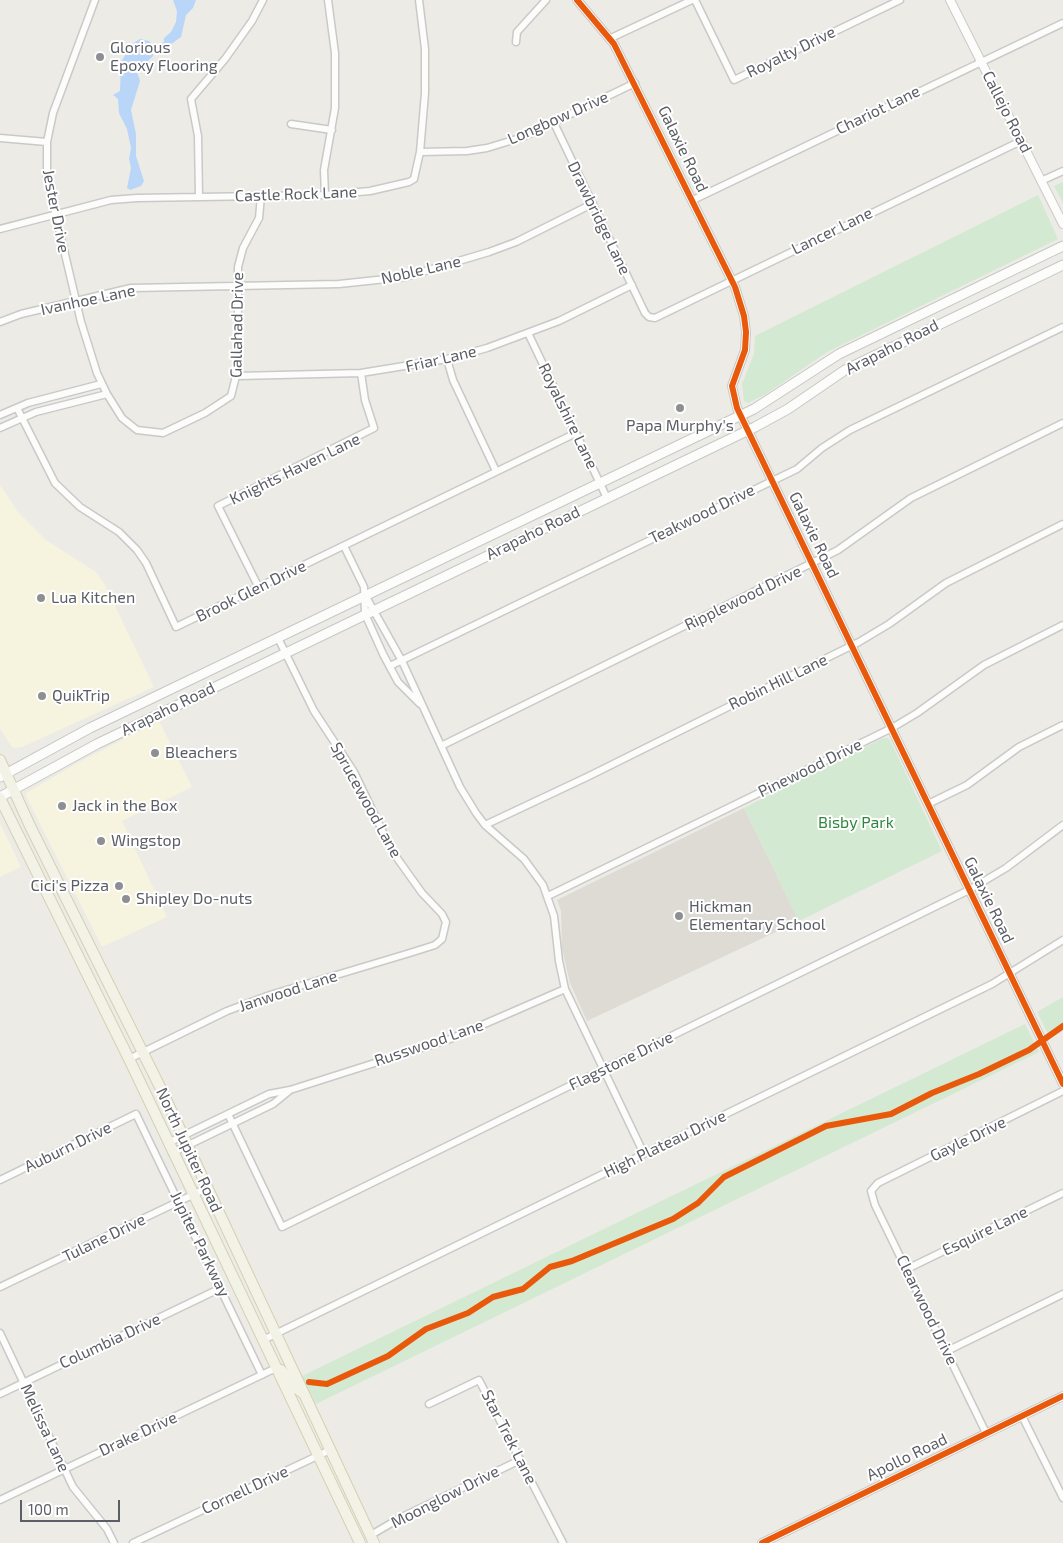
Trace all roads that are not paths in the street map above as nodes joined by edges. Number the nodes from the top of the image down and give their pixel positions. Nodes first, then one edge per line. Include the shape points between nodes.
1 (96, 0) edge
2 (263, 0) edge
3 (328, 0) edge
4 (419, 0) edge
5 (546, 0) edge
6 (577, 0) edge
7 (693, 0) edge
8 (900, 0) edge
9 (950, 0) edge
10 (1063, 23) edge
11 (611, 38) junction
12 (516, 42) dead end
13 (981, 60) junction
14 (636, 83) junction
15 (554, 123) junction
16 (291, 124) dead end
17 (332, 130) junction
18 (0, 138) edge
19 (1021, 141) junction
20 (47, 142) junction
21 (420, 152) junction
22 (1063, 171) edge
23 (1042, 181) junction
24 (325, 195) junction
25 (261, 196) junction
26 (199, 197) junction
27 (693, 200) junction
28 (592, 204) junction
29 (54, 214) junction
30 (1063, 224) edge
31 (0, 229) edge
32 (1063, 246) edge
33 (1063, 265) edge
34 (731, 280) junction
35 (632, 286) junction
36 (237, 287) junction
37 (76, 300) junction
38 (645, 313) joint
39 (0, 322) edge
40 (1063, 327) edge
41 (528, 333) junction
42 (447, 359) junction
43 (361, 373) junction
44 (238, 376) junction
45 (102, 384) junction
46 (106, 394) junction
47 (17, 408) junction
48 (0, 415) edge
49 (741, 415) junction
50 (22, 418) junction
51 (1063, 423) edge
52 (0, 428) edge
53 (748, 431) junction
54 (576, 433) junction
55 (496, 471) junction
56 (772, 480) junction
57 (600, 482) junction
58 (607, 498) junction
59 (1063, 524) edge
60 (344, 546) junction
61 (812, 563) junction
62 (258, 588) junction
63 (365, 595) junction
64 (375, 609) junction
65 (365, 614) junction
66 (1063, 625) edge
67 (278, 638) junction
68 (851, 645) junction
69 (285, 652) junction
70 (402, 660) junction
71 (390, 666) junction
72 (160, 695) junction
73 (420, 704) junction
74 (168, 709) junction
75 (1063, 725) edge
76 (892, 728) junction
77 (441, 746) junction
78 (0, 760) edge
79 (3, 775) edge
80 (13, 790) junction
81 (0, 798) edge
82 (928, 804) junction
83 (485, 825) junction
84 (1063, 825) edge
85 (969, 890) junction
86 (64, 891) junction
87 (548, 896) junction
88 (49, 897) junction
89 (445, 930) joint
90 (1063, 940) edge
91 (93, 950) junction
92 (83, 968) junction
93 (1009, 974) junction
94 (104, 975) junction
95 (565, 989) junction
96 (143, 1052) junction
97 (128, 1059) junction
98 (602, 1070) junction
99 (1063, 1084) edge
100 (290, 1090) junction
101 (1063, 1091) edge
102 (136, 1114) joint
103 (228, 1114) junction
104 (233, 1124) junction
105 (182, 1136) junction
106 (168, 1143) junction
107 (192, 1144) junction
108 (172, 1153) junction
109 (644, 1154) junction
110 (0, 1180) edge
111 (872, 1187) joint
112 (207, 1188) junction
113 (1063, 1193) edge
114 (193, 1194) junction
115 (179, 1201) junction
116 (907, 1269) junction
117 (0, 1287) edge
118 (221, 1288) junction
119 (1063, 1294) edge
120 (0, 1333) edge
121 (276, 1334) junction
122 (262, 1340) junction
123 (948, 1351) junction
124 (276, 1368) junction
125 (262, 1375) junction
126 (24, 1382) junction
127 (0, 1394) edge
128 (304, 1394) junction
129 (1063, 1396) edge
130 (429, 1404) dead end
131 (1022, 1416) junction
132 (986, 1433) junction
133 (330, 1450) junction
134 (318, 1456) junction
135 (520, 1460) junction
136 (65, 1469) junction
137 (1063, 1498) edge
138 (0, 1500) edge
139 (365, 1541) edge
140 (560, 1542) edge
141 (114, 1543) edge
142 (133, 1543) edge
143 (762, 1543) edge

1 - 20 street, Jester Drive via 63,82
2 - 26 street via 225,59 191,99 198,136
3 - 17 street via 336,53
4 - 21 street, Castle Rock Lane via 425,49
5 - 12 street via 517,32
6 - 11 street, Galaxie Road
7 - 8 street, Royalty Drive via 734,80
7 - 11 street
9 - 13 street, Callejo Road
10 - 13 street, Chariot Lane
11 - 14 street, Galaxie Road
13 - 19 street, Callejo Road
13 - 27 street, Chariot Lane
14 - 15 street, Longbow Drive
14 - 27 street, Galaxie Road
15 - 21 street, Longbow Drive via 486,148
15 - 28 street, Drawbridge Lane
16 - 17 street
17 - 24 street via 324,170
18 - 20 street
19 - 23 street, Callejo Road
19 - 34 street, Lancer Lane
20 - 29 street, Jester Drive via 47,178
21 - 24 street, Castle Rock Lane via 414,179 409,182 370,191
22 - 23 street
23 - 30 street, Callejo Road
24 - 25 street, Castle Rock Lane
25 - 26 street, Castle Rock Lane
25 - 36 street, Gallahad Drive via 257,224 239,258
26 - 29 street, Castle Rock Lane via 111,200
27 - 34 street, Galaxie Road
28 - 35 street, Drawbridge Lane
28 - 36 street, Noble Lane via 516,242 405,277 339,284
29 - 31 street, Castle Rock Lane
29 - 37 street, Jester Drive
32 - 49 main road, Arapaho Road via 839,354 778,395
33 - 53 main road, Arapaho Road via 845,370 788,409
34 - 38 street, Lancer Lane via 660,317 648,317
34 - 49 street, Galaxie Road via 746,332 745,350 732,386
35 - 38 street, Drawbridge Lane
35 - 41 street, Friar Lane
36 - 37 street, Ivanhoe Lane via 131,288
36 - 44 street, Gallahad Drive
37 - 39 street, Ivanhoe Lane
37 - 45 street, Jester Drive via 87,344
40 - 56 street, Teakwood Drive via 850,430 797,469
41 - 42 street, Friar Lane
41 - 54 street, Royalshire Lane
42 - 43 street, Friar Lane
42 - 55 street via 453,380
43 - 44 street, Friar Lane
43 - 62 street, Knights Haven Lane via 374,428 218,506
44 - 46 street, Gallahad Drive via 231,396 225,402 163,433 146,432 127,423
45 - 46 street, Jester Drive
45 - 47 street via 53,395
46 - 50 street
47 - 48 street
47 - 50 street, Brook Glen Drive
49 - 53 street, Galaxie Road
49 - 57 main road, Arapaho Road
50 - 52 street
50 - 62 street, Brook Glen Drive via 55,483 80,507 119,532 138,550 176,627
51 - 61 street, Ripplewood Drive via 911,498 838,550
53 - 56 street, Galaxie Road
53 - 58 main road, Arapaho Road
54 - 55 street, Brook Glen Drive
54 - 57 street, Royalshire Lane
55 - 60 street, Brook Glen Drive
56 - 61 street, Galaxie Road
56 - 70 street, Teakwood Drive
57 - 58 street, Royalshire Lane
57 - 63 main road, Arapaho Road
58 - 64 main road, Arapaho Road
59 - 68 street, Robin Hill Lane via 946,583 889,624
60 - 62 street, Brook Glen Drive
60 - 63 street via 364,586
61 - 68 street, Galaxie Road
61 - 77 street, Ripplewood Drive
63 - 64 street
63 - 65 street
63 - 67 main road, Arapaho Road
64 - 65 main road, Arapaho Road
64 - 70 street
65 - 69 main road, Arapaho Road
65 - 71 street
66 - 76 street, Pinewood Drive via 984,665
67 - 69 street, Sprucewood Lane
67 - 72 main road, Arapaho Road
68 - 76 street, Galaxie Road
68 - 83 street, Robin Hill Lane
69 - 74 main road, Arapaho Road
69 - 89 street, Sprucewood Lane via 314,711 354,772 392,851 442,914
70 - 71 street, Teakwood Drive
70 - 73 street
71 - 73 street via 398,682
72 - 74 main road
72 - 79 main road, Arapaho Road
73 - 77 street
74 - 80 main road, Arapaho Road
75 - 82 street via 1019,747 967,785
76 - 82 street, Galaxie Road
76 - 87 street, Pinewood Drive
77 - 83 street via 460,786
78 - 79 main road, North Jupiter Road
79 - 80 main road, North Jupiter Road
80 - 81 main road, Arapaho Road
80 - 86 main road, North Jupiter Road
81 - 88 main road, North Jupiter Road
82 - 85 street, Galaxie Road
83 - 87 street via 524,859
84 - 85 street, Flagstone Drive via 1006,868
85 - 93 street, Galaxie Road
85 - 98 street, Flagstone Drive
86 - 88 main road
86 - 91 main road, North Jupiter Road
87 - 95 street
88 - 92 main road, North Jupiter Road
89 - 96 street, Janwood Lane via 435,945 261,998
90 - 93 street, High Plateau Drive
91 - 92 main road
91 - 94 main road, North Jupiter Road
92 - 94 main road
92 - 97 main road, North Jupiter Road
93 - 99 street, Galaxie Road
93 - 109 street, High Plateau Drive
94 - 96 main road, North Jupiter Road
95 - 98 street
95 - 100 street, Russwood Lane via 450,1039
96 - 97 street, Janwood Lane
96 - 105 main road, North Jupiter Road
97 - 106 main road, North Jupiter Road
98 - 104 street, Flagstone Drive via 282,1227
98 - 109 street
100 - 103 street, Russwood Lane via 269,1094
100 - 104 street, Russwood Lane via 273,1104
101 - 111 street, Gayle Drive
102 - 110 street, Auburn Drive
102 - 115 street, Jupiter Parkway
103 - 104 street, Flagstone Drive
103 - 105 street, Russwood Lane
104 - 107 street, Russwood Lane
105 - 106 street, Russwood Lane
105 - 107 main road, North Jupiter Road
106 - 108 main road, North Jupiter Road
107 - 108 street, Russwood Lane
107 - 112 main road, North Jupiter Road
108 - 114 main road, North Jupiter Road
109 - 121 street, High Plateau Drive
111 - 116 street, Clearwood Drive via 871,1196
112 - 114 street, Tulane Drive
112 - 121 main road, North Jupiter Road
113 - 116 street, Esquire Lane
114 - 115 street, Tulane Drive
114 - 122 main road, North Jupiter Road
115 - 117 street, Tulane Drive
115 - 118 street, Jupiter Parkway
116 - 123 street, Clearwood Drive
118 - 125 street, Jupiter Parkway
118 - 126 street, Columbia Drive
119 - 123 street
120 - 126 street, Melissa Lane
121 - 122 street, High Plateau Drive
121 - 128 main road, North Jupiter Road
122 - 124 main road, North Jupiter Road
123 - 132 street, Clearwood Drive
124 - 125 street, Drake Drive
124 - 128 main road via 282,1370 293,1386
124 - 134 main road, North Jupiter Road
125 - 136 street, Drake Drive
126 - 127 street, Columbia Drive
126 - 136 street, Melissa Lane
128 - 133 main road, North Jupiter Road
129 - 131 street, Apollo Road
130 - 135 street, Star Trek Lane via 479,1380
131 - 132 street, Apollo Road
131 - 137 street
132 - 143 street, Apollo Road
133 - 134 street, Cornell Drive
133 - 139 main road, North Jupiter Road
134 - 139 main road, North Jupiter Road
134 - 142 street, Cornell Drive
135 - 139 street, Moonglow Drive via 400,1518
135 - 140 street, Star Trek Lane
136 - 138 street, Drake Drive
136 - 141 street, Melissa Lane via 82,1501 94,1512

